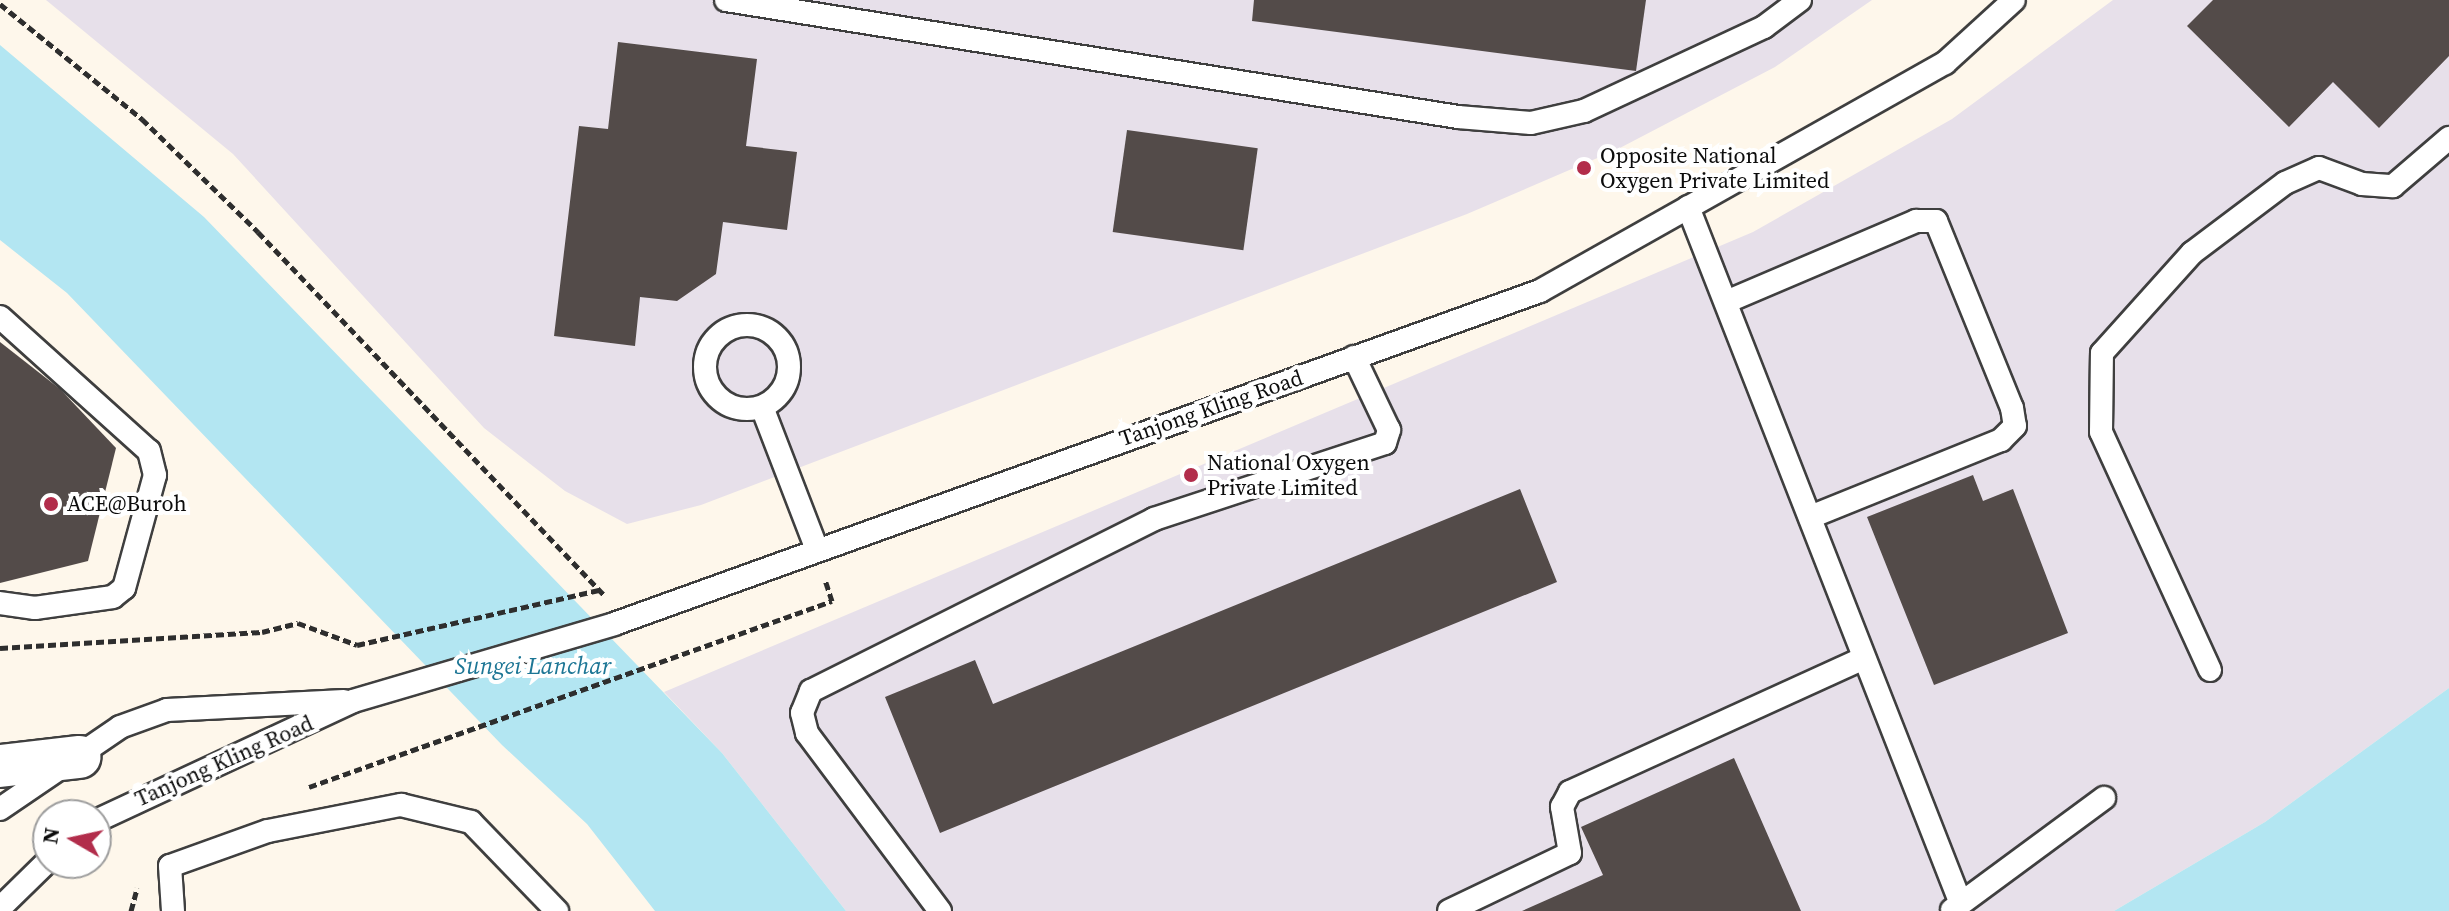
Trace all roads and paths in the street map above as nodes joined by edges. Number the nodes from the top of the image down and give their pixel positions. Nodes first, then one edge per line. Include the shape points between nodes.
1 (726, 0) edge
2 (1800, 0) edge
3 (2014, 0) edge
4 (0, 4) edge
5 (2449, 138) edge
6 (1688, 207) junction
7 (1726, 302) junction
8 (0, 317) edge
9 (1354, 357) junction
10 (762, 407) dead end
11 (1810, 517) junction
12 (816, 547) junction
13 (600, 590) junction
14 (0, 603) edge
15 (621, 621) junction
16 (0, 648) edge
17 (1864, 658) junction
18 (2210, 670) dead end
19 (353, 701) junction
20 (79, 757) junction
21 (0, 766) edge
22 (293, 793) dead end
23 (2104, 798) dead end
24 (0, 809) edge
25 (112, 814) edge
26 (142, 876) dead end
27 (32, 877) edge
28 (1955, 905) edge
29 (0, 908) edge
30 (131, 911) edge
31 (173, 911) edge
32 (557, 911) edge
33 (940, 911) edge
34 (1449, 911) edge

1 - 2 lane via 1458,117 1531,123 1584,111 1764,27
3 - 6 lane, Tanjong Kling Road via 1945,63
4 - 13 path via 142,119 258,232
5 - 18 lane via 2393,186 2362,184 2319,168 2285,183 2192,253 2102,353 2101,432
6 - 7 lane
6 - 9 lane, Tanjong Kling Road via 1540,291
7 - 11 lane
7 - 11 lane via 1916,221 1936,221 2012,408 2015,426 2001,440
8 - 14 lane via 149,451 155,475 124,588 113,597 35,608
9 - 12 lane, Tanjong Kling Road
9 - 33 lane via 1389,430 1385,443 1154,519 811,691 802,713 807,733
10 - 12 lane
11 - 17 lane
12 - 15 lane, Tanjong Kling Road
12 - 22 path via 832,601
13 - 15 path
13 - 16 path via 357,645 298,623 262,632
15 - 19 lane, Tanjong Kling Road
17 - 28 lane
17 - 34 lane via 1570,792 1562,807 1570,853
19 - 20 lane, Tanjong Kling Road via 167,710 120,727
19 - 25 lane, Tanjong Kling Road
20 - 21 street
20 - 24 lane, Tanjong Kling Road
23 - 28 lane
26 - 30 path
27 - 29 lane
31 - 32 lane via 170,866 268,831 401,805 471,822

